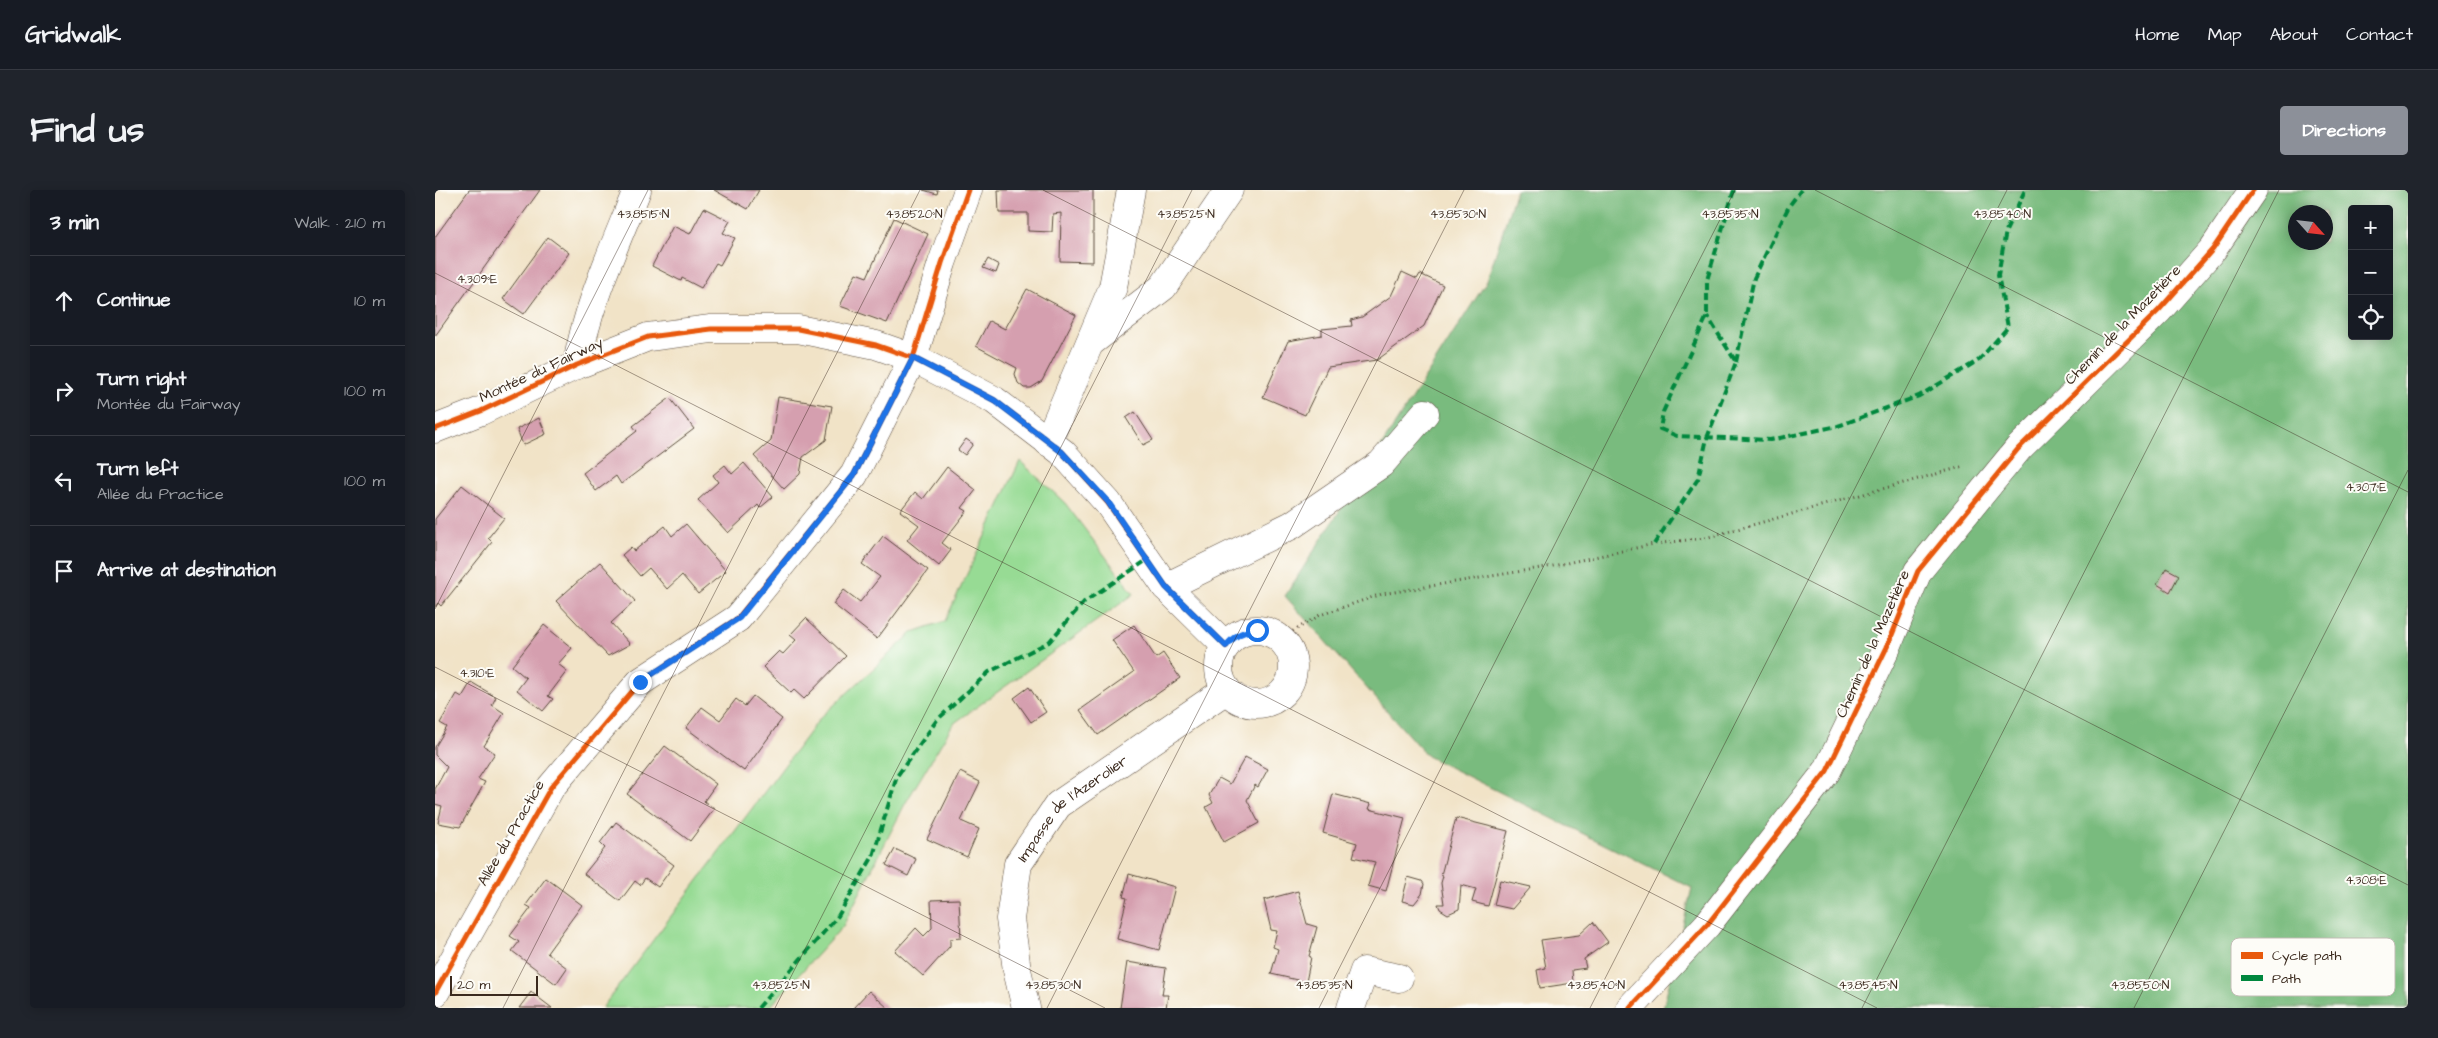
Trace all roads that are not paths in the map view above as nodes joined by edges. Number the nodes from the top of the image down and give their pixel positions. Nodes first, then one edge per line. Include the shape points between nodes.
1 (637, 190) edge
2 (968, 190) edge
3 (1229, 190) edge
4 (2253, 190) edge
5 (1135, 192) edge
6 (1090, 343) junction
7 (913, 358) junction
8 (577, 365) junction
9 (1425, 413) dead end
10 (435, 429) edge
11 (1048, 442) junction
12 (1166, 587) junction
13 (1226, 646) junction
14 (1226, 690) junction
15 (1399, 978) dead end
16 (435, 993) edge
17 (1026, 1008) edge
18 (1351, 1008) edge
19 (1630, 1008) edge

1 - 8 street via 604,273 579,348
2 - 7 street, Allée du Practice
3 - 6 street via 1163,288
4 - 19 street, Chemin de la Mazetière via 2213,249 2018,449 1918,571 1887,647 1827,771 1707,925
5 - 6 street via 1113,287
6 - 11 street
7 - 8 street, Montée du Fairway via 876,345 798,329 711,329 648,337
7 - 11 street, Montée du Fairway via 994,400
7 - 16 street, Allée du Practice via 854,475 739,618 640,682 551,787
8 - 10 street, Montée du Fairway
9 - 12 street via 1381,464 1292,525
11 - 12 street, Montée du Fairway via 1062,452 1108,502
12 - 13 street, Montée du Fairway
13 - 14 street via 1220,656 1219,668
13 - 14 street via 1245,631 1264,631 1280,639 1288,648 1292,666 1289,684 1271,701 1253,704 1235,698
14 - 17 street, Impasse de l'Azerolier via 1058,805 1018,864 1010,919
15 - 18 street via 1364,971

